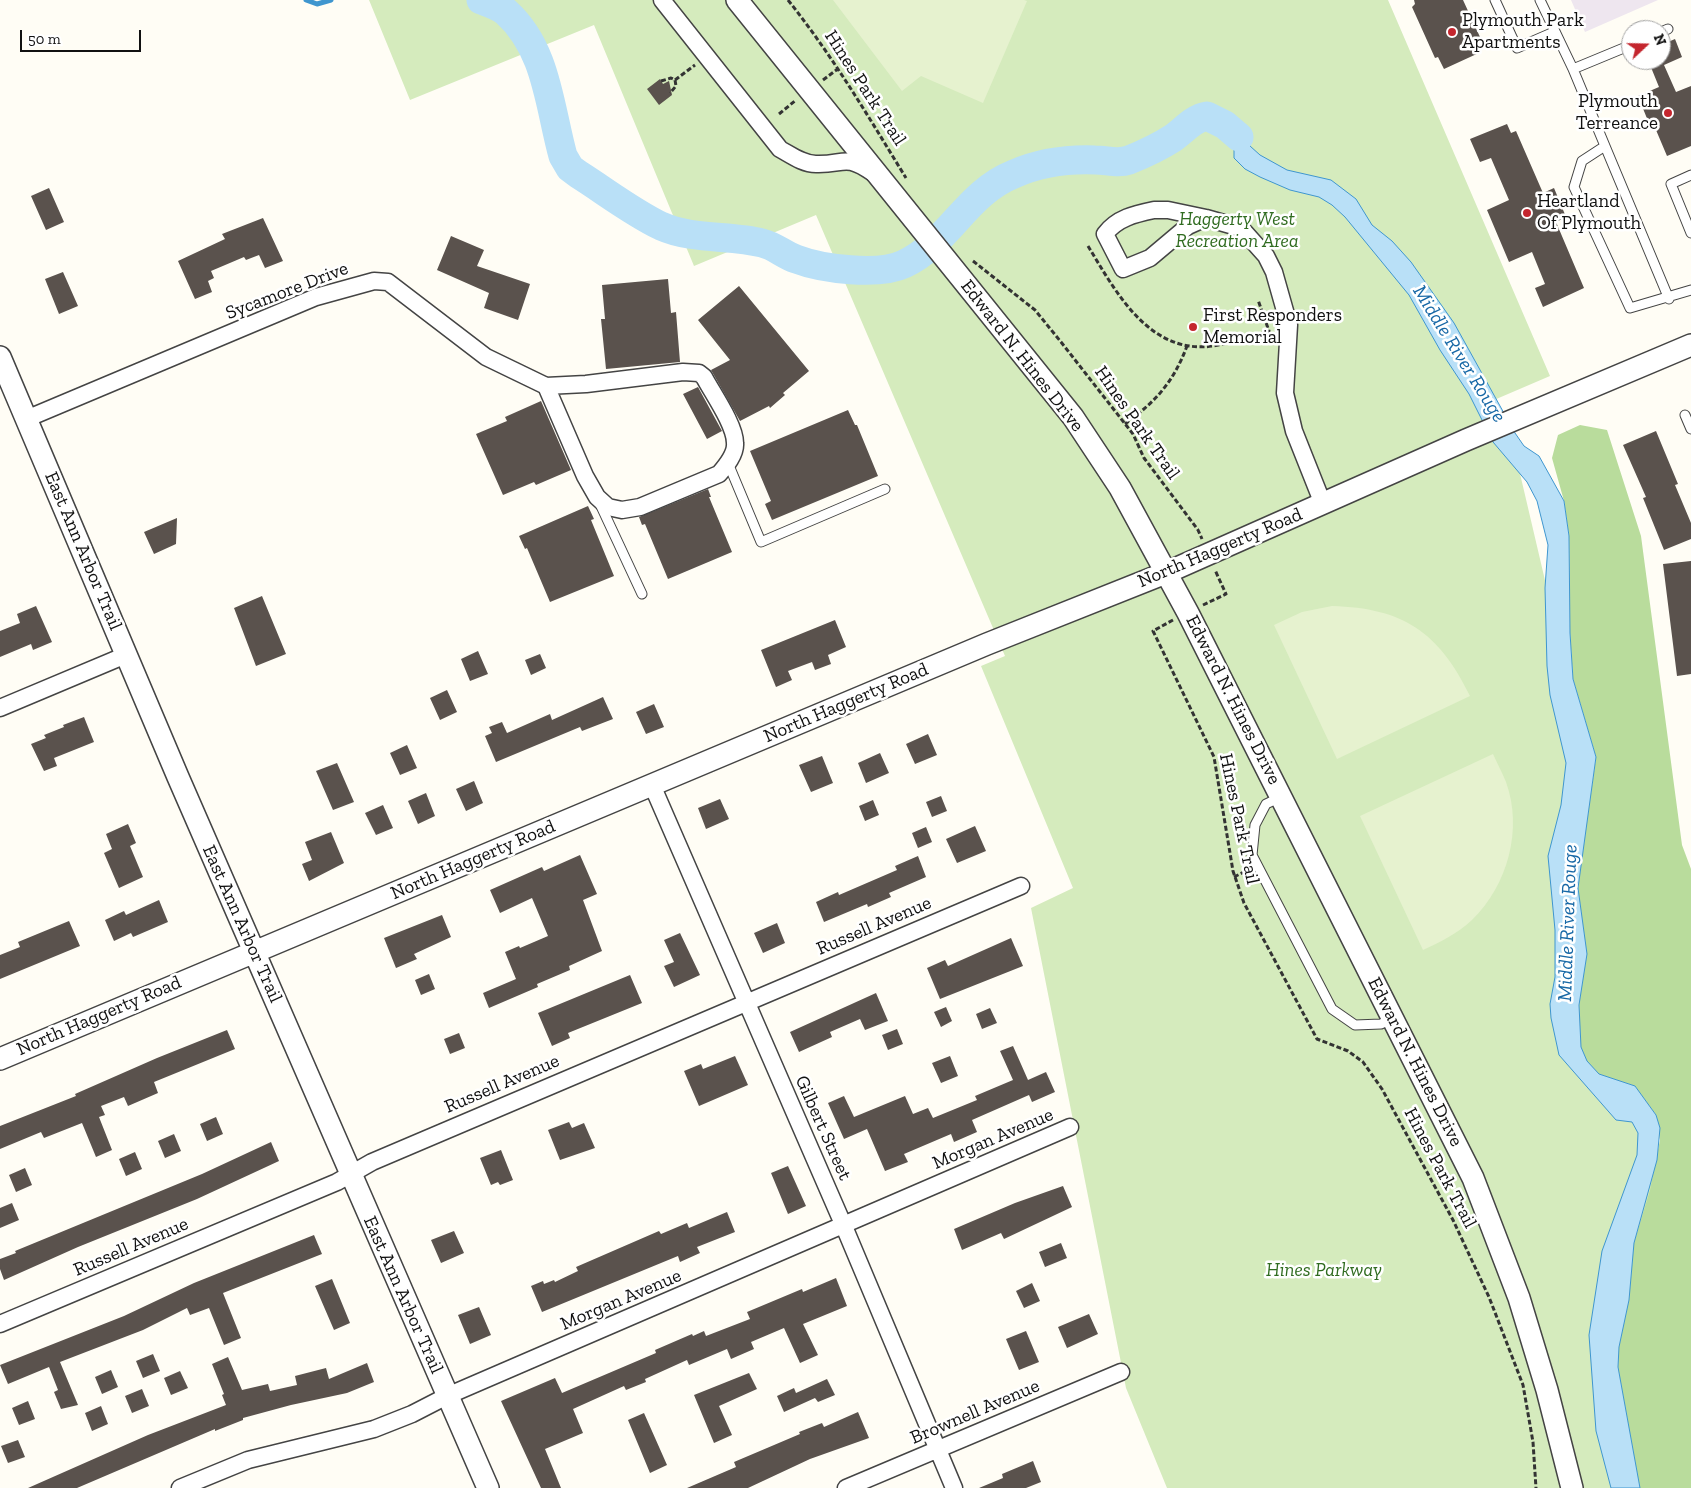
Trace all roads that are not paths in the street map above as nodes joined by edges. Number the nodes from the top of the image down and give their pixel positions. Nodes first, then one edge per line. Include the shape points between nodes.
1 (662, 0) edge
2 (738, 0) edge
3 (1495, 0) edge
4 (1540, 0) edge
5 (1554, 32) junction
6 (1621, 49) edge
7 (1573, 69) junction
8 (1605, 146) junction
9 (1691, 175) edge
10 (880, 177) junction
11 (1206, 218) junction
12 (1691, 233) edge
13 (1691, 290) edge
14 (1669, 299) junction
15 (1691, 345) edge
16 (0, 358) edge
17 (546, 386) junction
18 (1685, 415) dead end
19 (26, 420) junction
20 (1691, 428) edge
21 (728, 463) junction
22 (885, 489) dead end
23 (597, 497) junction
24 (1322, 504) junction
25 (1168, 572) junction
26 (642, 594) dead end
27 (126, 655) junction
28 (0, 708) edge
29 (652, 785) junction
30 (1282, 797) junction
31 (1021, 886) dead end
32 (254, 951) junction
33 (746, 1002) junction
34 (1393, 1018) junction
35 (0, 1058) edge
36 (1070, 1127) dead end
37 (350, 1175) junction
38 (843, 1224) junction
39 (0, 1324) edge
40 (1121, 1372) dead end
41 (447, 1396) junction
42 (938, 1450) junction
43 (180, 1488) edge
44 (488, 1488) edge
45 (846, 1488) edge
46 (954, 1488) edge
47 (1572, 1488) edge

1 - 10 street via 780,149 797,159 816,164 856,162
2 - 10 street, Edward N. Hines Drive
3 - 5 lane via 1518,48
4 - 5 lane
5 - 7 lane
6 - 7 lane
7 - 8 lane
8 - 14 lane
8 - 14 lane via 1582,161 1574,187 1630,308
9 - 12 lane via 1671,184
10 - 25 street, Edward N. Hines Drive via 906,195 947,261 1073,417 1120,488
11 - 11 street via 1154,210 1113,224 1105,234 1123,269 1150,258 1188,226
11 - 24 street via 1241,228 1266,256 1274,272 1289,325 1285,393 1294,431
13 - 14 lane
15 - 24 street, North Haggerty Road
16 - 19 street, East Ann Arbor Trail
17 - 19 street, Sycamore Drive via 486,358 388,282 374,281 316,297
17 - 21 street via 699,373 734,433 736,445
17 - 23 street
18 - 20 lane
19 - 27 street, East Ann Arbor Trail
21 - 22 lane via 761,542
21 - 23 street via 719,474 640,507 622,510 608,507
23 - 26 lane
24 - 25 street, North Haggerty Road
25 - 29 street, North Haggerty Road via 987,644
25 - 30 street, Edward N. Hines Drive
27 - 28 street
27 - 32 street, East Ann Arbor Trail
29 - 32 street, North Haggerty Road
29 - 33 street, Gilbert Street
30 - 34 street, Edward N. Hines Drive
30 - 34 lane via 1266,804 1255,825 1252,855 1332,1009 1355,1025 1381,1024
31 - 33 street, Russell Avenue
32 - 35 street, North Haggerty Road
32 - 37 street, East Ann Arbor Trail
33 - 37 street, Russell Avenue via 372,1162
33 - 38 street, Gilbert Street
34 - 47 street, Edward N. Hines Drive via 1469,1170 1496,1234 1544,1381
36 - 38 street, Morgan Avenue
37 - 39 street, Russell Avenue
37 - 41 street, East Ann Arbor Trail
38 - 41 street, Morgan Avenue
38 - 42 street, Gilbert Street
40 - 42 street, Brownell Avenue
41 - 43 street, Morgan Avenue via 374,1429 248,1460
41 - 44 street, East Ann Arbor Trail
42 - 45 street, Brownell Avenue
42 - 46 street, Gilbert Street

